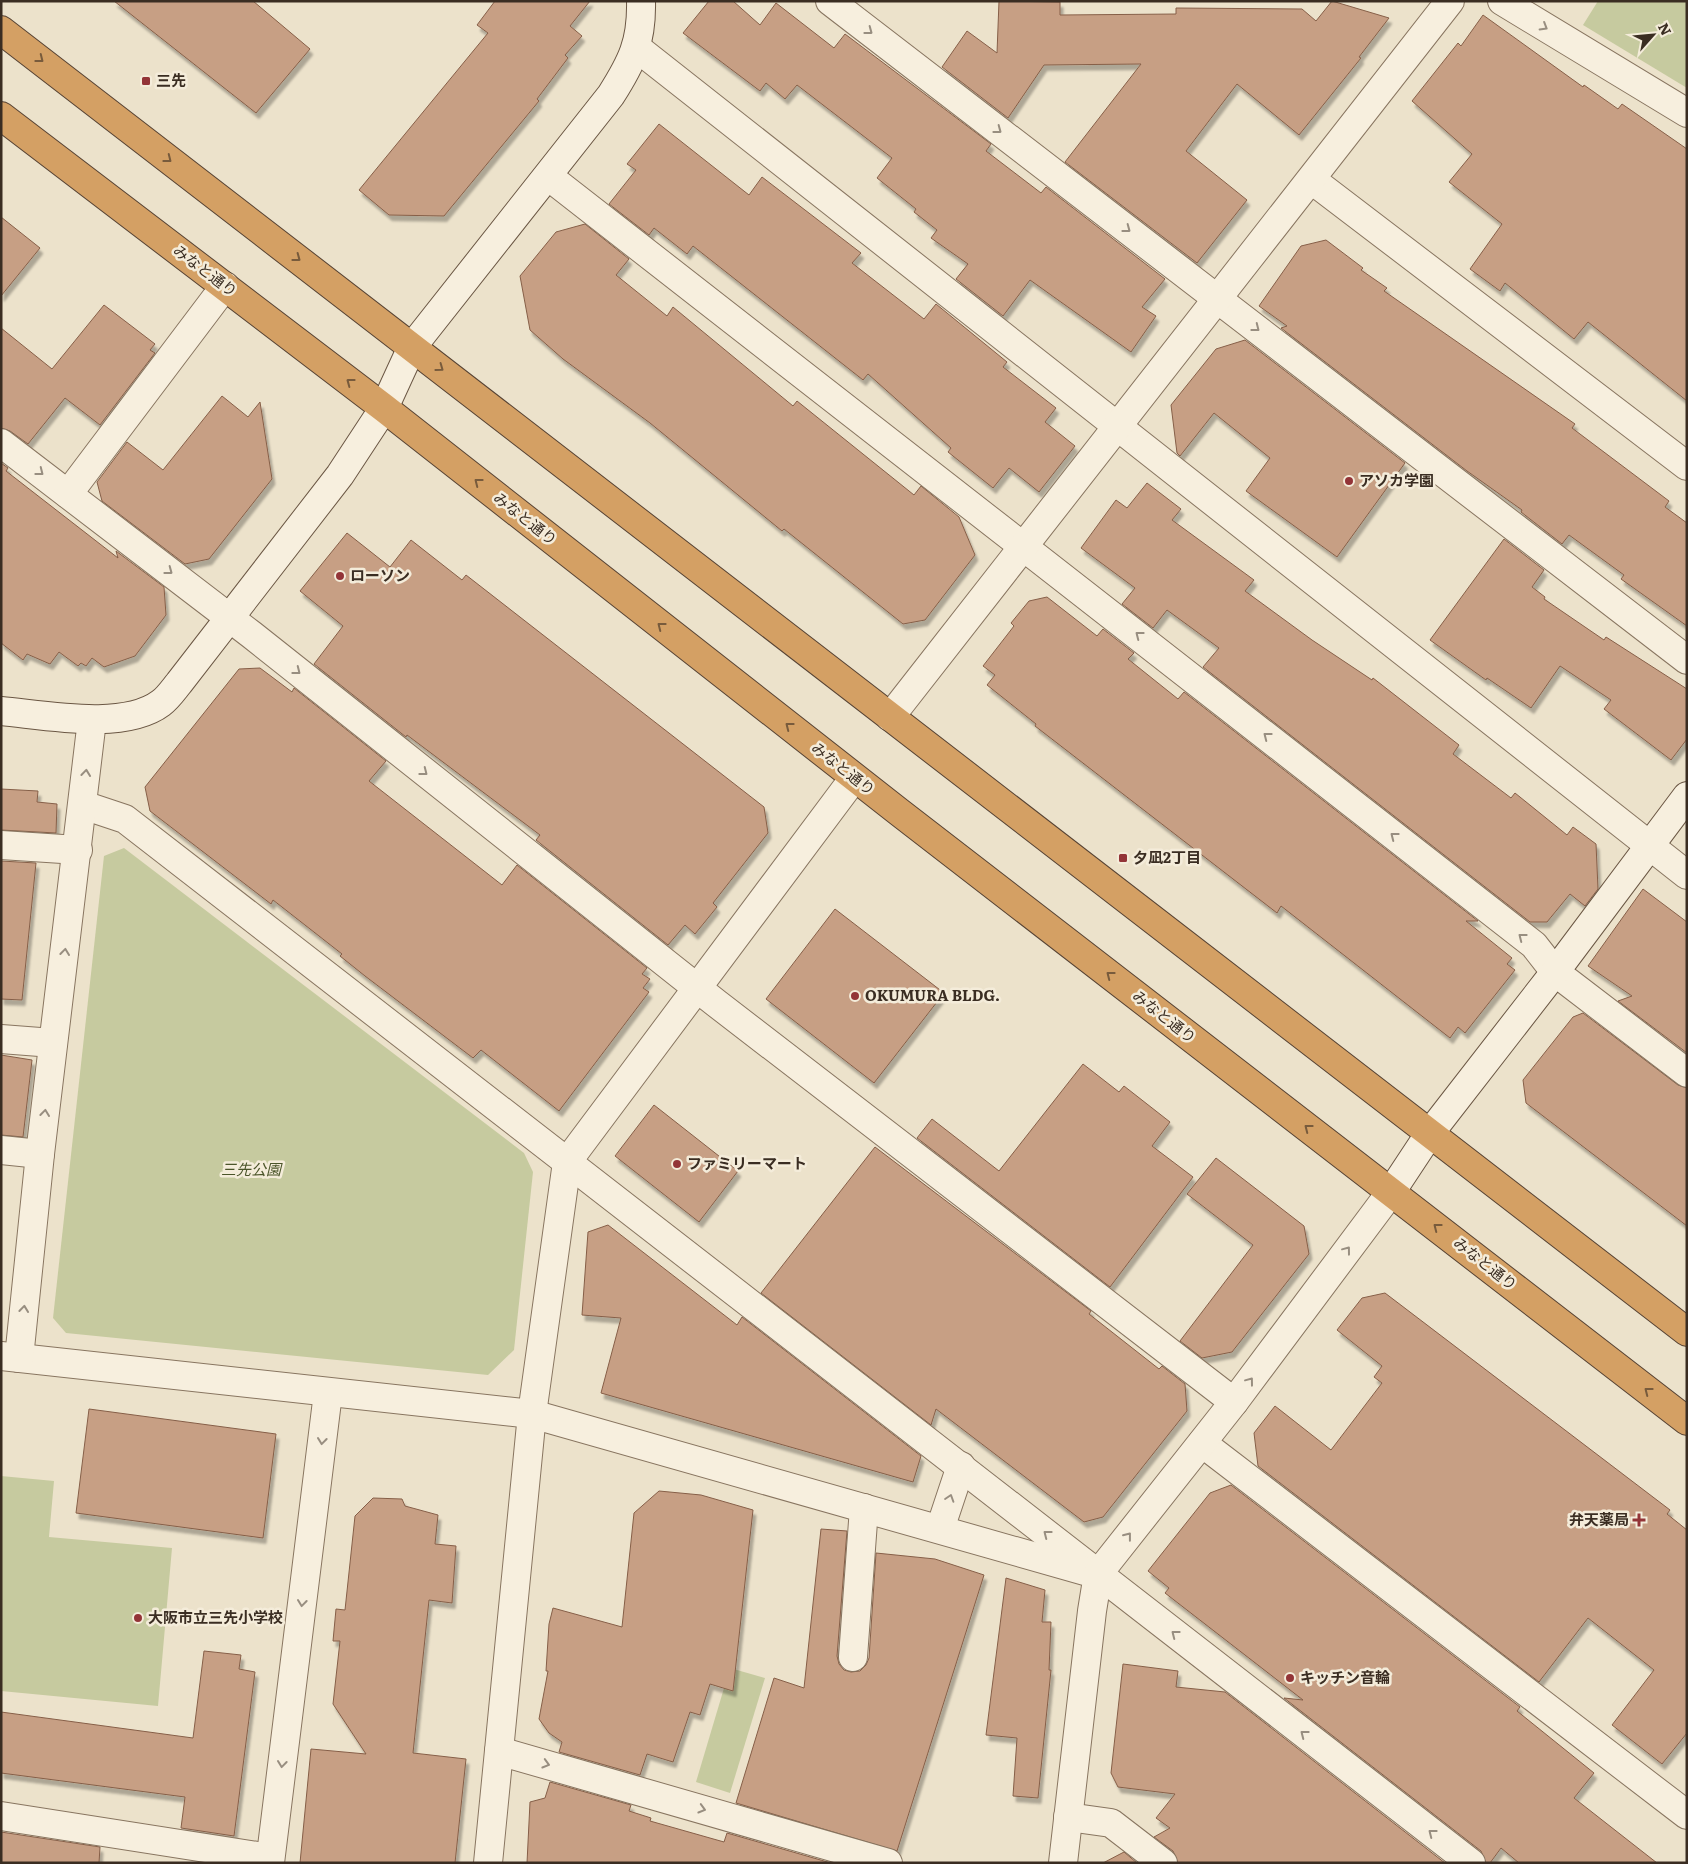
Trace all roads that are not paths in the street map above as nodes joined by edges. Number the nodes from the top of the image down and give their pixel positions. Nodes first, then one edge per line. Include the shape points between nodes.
1 (641, 1) edge
2 (830, 1) edge
3 (1450, 1) edge
4 (1502, 1) edge
5 (1, 30) edge
6 (637, 48) junction
7 (1687, 113) edge
8 (1, 116) edge
9 (548, 176) junction
10 (1312, 180) junction
11 (225, 286) junction
12 (1218, 299) junction
13 (412, 347) junction
14 (384, 408) junction
15 (1118, 426) junction
16 (1, 443) edge
17 (1687, 466) edge
18 (68, 494) junction
19 (1024, 545) junction
20 (229, 617) junction
21 (1687, 660) edge
22 (1, 711) edge
23 (890, 717) junction
24 (92, 720) junction
25 (854, 778) junction
26 (1687, 796) edge
27 (83, 805) junction
28 (1, 845) edge
29 (1650, 847) junction
30 (78, 850) junction
31 (1687, 875) edge
32 (1556, 972) junction
33 (697, 988) junction
34 (1, 1038) edge
35 (53, 1043) junction
36 (1687, 1073) edge
37 (1430, 1133) junction
38 (1, 1150) edge
39 (40, 1154) junction
40 (566, 1162) junction
41 (1391, 1192) junction
42 (1687, 1332) edge
43 (10, 1357) edge
44 (328, 1393) junction
45 (1234, 1402) junction
46 (532, 1414) junction
47 (1687, 1421) edge
48 (1202, 1443) junction
49 (960, 1466) junction
50 (864, 1508) junction
51 (940, 1529) junction
52 (1098, 1574) junction
53 (853, 1657) dead end
54 (499, 1751) junction
55 (1687, 1815) edge
56 (1, 1816) edge
57 (1068, 1817) junction
58 (270, 1860) edge
59 (488, 1863) edge
60 (888, 1863) edge
61 (1063, 1863) edge
62 (1163, 1863) edge
63 (1471, 1863) edge

1 - 6 street
2 -> 12 street
3 - 10 street
4 -> 7 street
5 -> 13 highway
6 - 9 street via 610,95
6 - 15 street
8 - 11 highway, みなと通り
9 - 13 street
9 - 19 street
10 - 12 street
10 - 17 street
14 -> 11 highway, みなと通り
11 - 18 street
12 - 15 street
12 -> 21 street
13 - 14 street
13 -> 23 highway
14 - 20 street via 340,475
25 -> 14 highway, みなと通り
15 - 19 street
15 - 29 street
16 -> 18 street
18 -> 20 street
19 - 23 street
32 -> 19 street via 1534,946
20 - 24 street via 161,703 136,714
20 -> 33 street
22 - 24 street
23 - 37 highway
27 -> 24 street
25 - 33 street
41 -> 25 highway, みなと通り
26 - 29 street
27 - 30 street
27 - 40 street via 125,819
28 - 30 street
29 - 31 street
29 - 32 street
35 -> 30 street
32 - 36 street
32 - 37 street
33 - 40 street
33 - 45 street
34 - 35 street
39 -> 35 street
37 - 41 street
37 - 42 highway
38 - 39 street
43 -> 39 street
40 - 46 street
40 - 49 street
45 -> 41 street
47 -> 41 highway, みなと通り
43 - 44 street
44 - 46 street
44 -> 58 street
45 - 48 street
46 - 50 street
46 - 54 street
52 -> 48 street
48 - 55 street
51 -> 49 street
52 -> 49 street
50 - 51 street
50 - 53 street
51 - 52 street
52 - 57 street
63 -> 52 street
54 - 59 street
54 -> 60 street
56 - 58 street
57 - 61 street
57 - 62 street via 1111,1823

